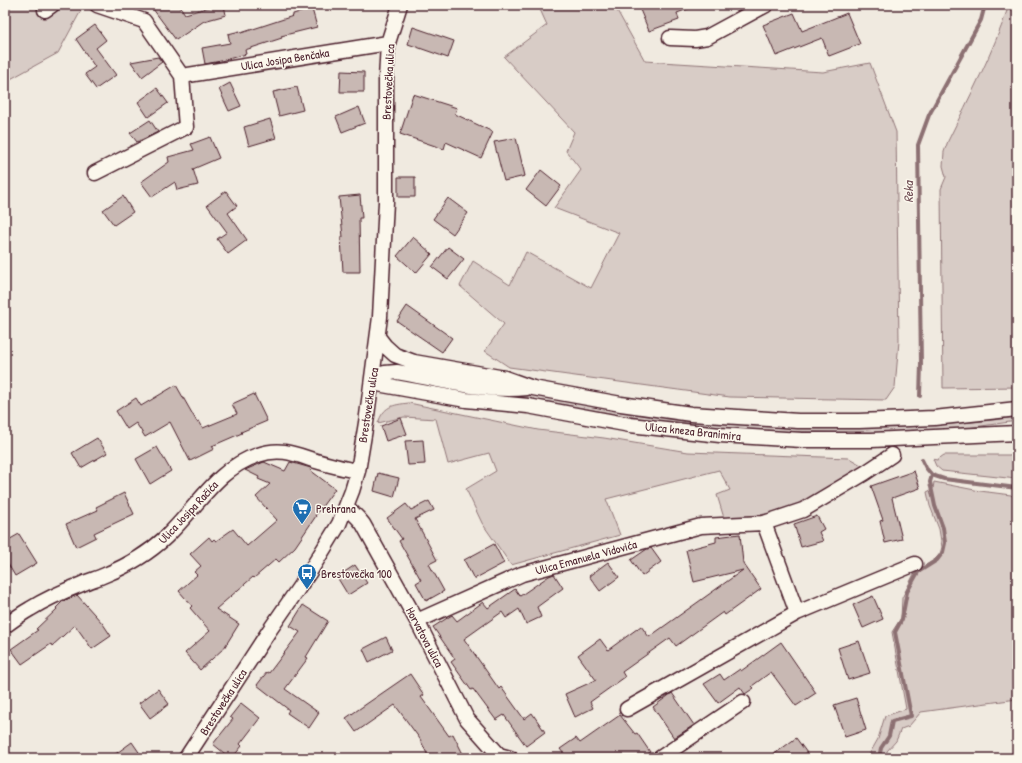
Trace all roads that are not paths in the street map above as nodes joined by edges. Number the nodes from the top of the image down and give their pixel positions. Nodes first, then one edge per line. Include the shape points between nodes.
1 (97, 5) edge
2 (400, 5) edge
3 (766, 5) edge
4 (670, 38) dead end
5 (388, 43) junction
6 (182, 76) junction
7 (95, 173) dead end
8 (378, 337) junction
9 (372, 380) junction
10 (533, 388) junction
11 (1017, 409) edge
12 (1017, 433) edge
13 (892, 455) dead end
14 (358, 471) junction
15 (347, 507) junction
16 (764, 523) junction
17 (915, 564) dead end
18 (797, 614) junction
19 (417, 621) junction
20 (5, 626) edge
21 (743, 702) dead end
22 (627, 709) dead end
23 (186, 758) edge
24 (510, 758) edge
25 (660, 758) edge

1 - 6 street via 144,21
2 - 5 street, Brestovečka ulica
3 - 4 street via 707,37
5 - 6 street, Ulica Josipa Benčaka
5 - 8 street, Brestovečka ulica via 386,202
6 - 7 street via 186,127
8 - 9 street, Brestovečka ulica
8 - 10 street, Ulica kneza Branimira via 390,352 406,360 505,378
9 - 10 street, Ulica kneza Branimira via 385,373 397,372 504,390
9 - 12 street, Ulica kneza Branimira via 466,400 528,406 630,425 720,435 802,440 872,440
9 - 14 street, Brestovečka ulica
10 - 11 street, Ulica kneza Branimira via 691,414 798,421 934,418
13 - 16 street, Ulica Emanuela Vidovića via 803,510
14 - 15 street, Brestovečka ulica
14 - 20 street, Ulica Josipa Račića via 292,452 272,451 253,456 219,479 167,536 145,554 104,576 29,609
15 - 19 street, Horvatova ulica via 363,524
15 - 23 street, Brestovečka ulica via 309,573
16 - 18 street
16 - 19 street, Ulica Emanuela Vidovića via 701,526 522,574
17 - 18 street
18 - 22 street
19 - 24 street, Horvatova ulica via 467,719 499,755
21 - 25 street

